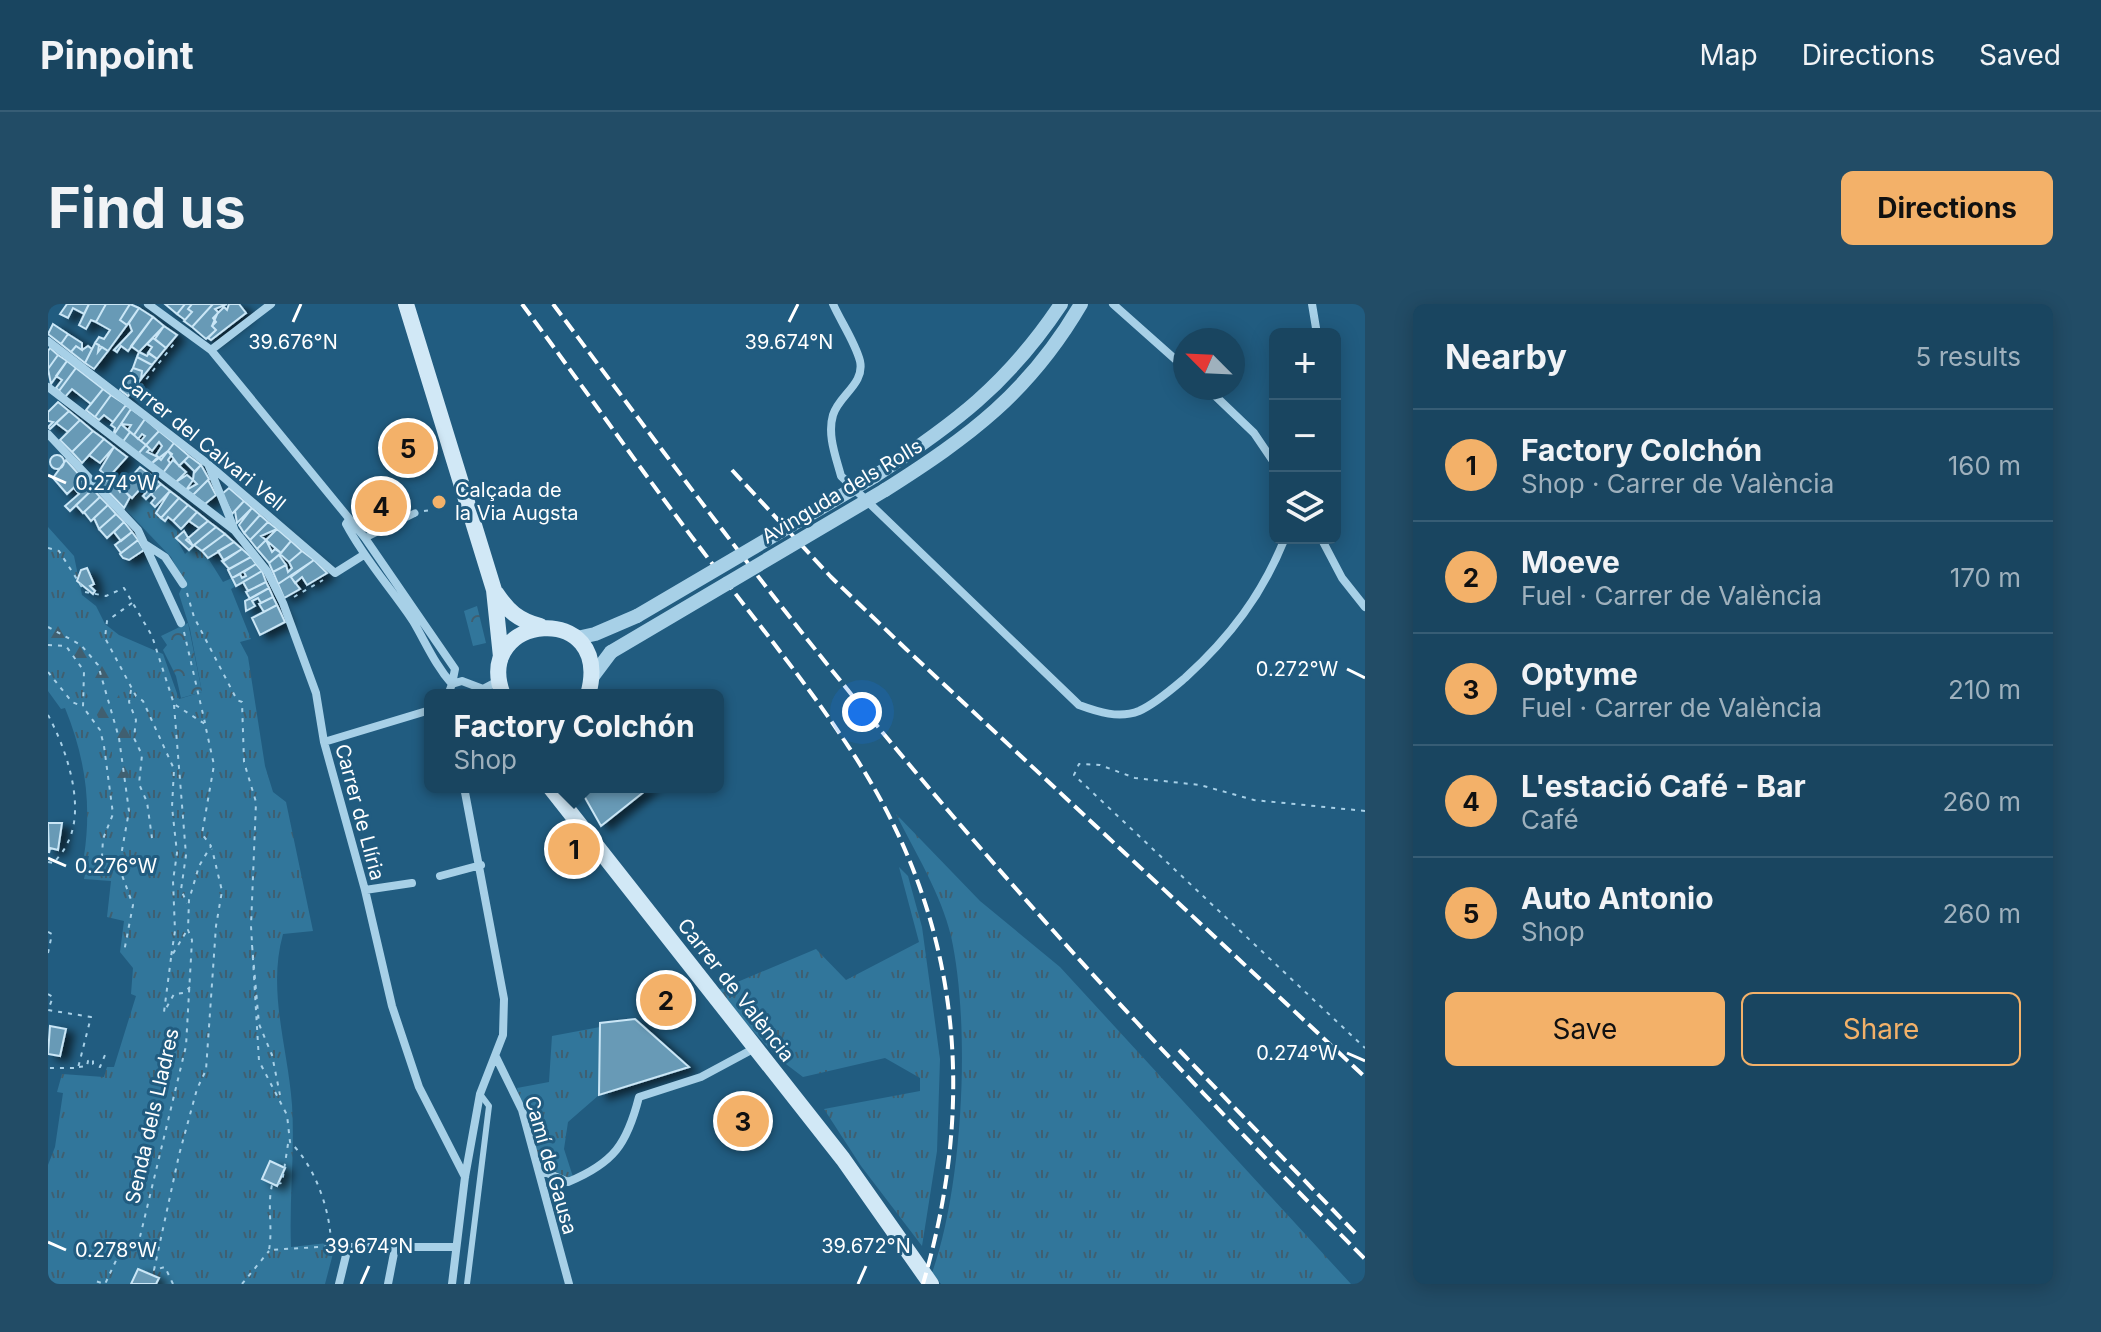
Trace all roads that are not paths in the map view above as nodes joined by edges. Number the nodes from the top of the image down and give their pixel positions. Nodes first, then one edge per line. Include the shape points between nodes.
1 (148, 304) edge
2 (271, 304) edge
3 (406, 304) edge
4 (833, 304) edge
5 (1061, 304) edge
6 (1113, 304) edge
7 (1312, 304) edge
8 (1080, 305) edge
9 (1316, 328) edge
10 (48, 341) edge
11 (211, 350) junction
12 (1173, 357) edge
13 (48, 387) edge
14 (1220, 400) edge
15 (48, 434) edge
16 (1269, 455) edge
17 (208, 464) junction
18 (415, 513) dead end
19 (348, 521) junction
20 (235, 531) junction
21 (365, 538) junction
22 (145, 543) junction
23 (1283, 544) edge
24 (1324, 544) edge
25 (362, 556) junction
26 (183, 584) road end
27 (494, 590) junction
28 (1365, 607) edge
29 (181, 623) road end
30 (541, 626) junction
31 (577, 638) junction
32 (501, 657) junction
33 (593, 676) junction
34 (452, 679) junction
35 (501, 688) edge
36 (450, 689) edge
37 (590, 689) edge
38 (424, 712) edge
39 (324, 742) junction
40 (465, 793) edge
41 (555, 793) edge
42 (561, 793) edge
43 (566, 806) junction
44 (481, 865) junction
45 (440, 876) dead end
46 (412, 883) dead end
47 (365, 890) junction
48 (755, 1048) junction
49 (496, 1057) junction
50 (480, 1094) junction
51 (538, 1169) junction
52 (465, 1177) junction
53 (456, 1247) junction
54 (395, 1248) junction
55 (339, 1284) edge
56 (388, 1284) edge
57 (452, 1284) edge
58 (467, 1284) edge
59 (569, 1284) edge
60 (931, 1284) edge

1 - 11 street
2 - 11 street
3 - 27 main road
4 - 23 street via 861,363 856,385 832,415 831,437 841,476 1079,705 1108,715 1139,711 1174,687 1237,627 1272,572
5 - 31 street, Avinguda dels Rolls, bridge via 1000,383 950,427 637,616
6 - 12 street
7 - 9 street
8 - 33 street, Avinguda dels Rolls, bridge via 1016,393 964,439 611,652
10 - 17 street, Carrer del Calvari Vell
11 - 19 street
13 - 20 street
14 - 16 street
15 - 22 street
17 - 20 street, Carrer de Llíria
17 - 25 street, Carrer del Calvari Vell via 335,573
18 - 21 street
19 - 21 street
19 - 25 street
20 - 39 street, Carrer de Llíria via 267,571 283,603 316,693
21 - 34 street via 425,621
22 - 26 street via 165,557
22 - 29 street
24 - 28 street
25 - 34 street
27 - 30 main road via 522,621
27 - 32 main road
30 - 31 main road via 560,628
30 - 32 main road via 524,631
31 - 33 main road via 592,662
32 - 35 main road
33 - 37 main road
34 - 35 street via 483,689
34 - 36 street
38 - 39 street
39 - 47 street, Carrer de Llíria
40 - 44 street
41 - 43 main road, Carrer de València
42 - 43 main road, Carrer de València
43 - 48 main road, Carrer de València
44 - 45 street
44 - 49 street via 504,999
46 - 47 street
47 - 52 street, Carrer de Llíria via 392,1006 419,1087
48 - 51 street via 701,1077 639,1097 630,1131 610,1159 585,1175 568,1182
48 - 60 main road, Carrer de València
49 - 50 street
49 - 51 street, Camí de Gausa via 522,1110
50 - 52 street
50 - 58 lane via 489,1106
51 - 59 street, Camí de Gausa
52 - 53 street
53 - 54 street
53 - 57 street
54 - 55 street via 348,1247
54 - 56 street

